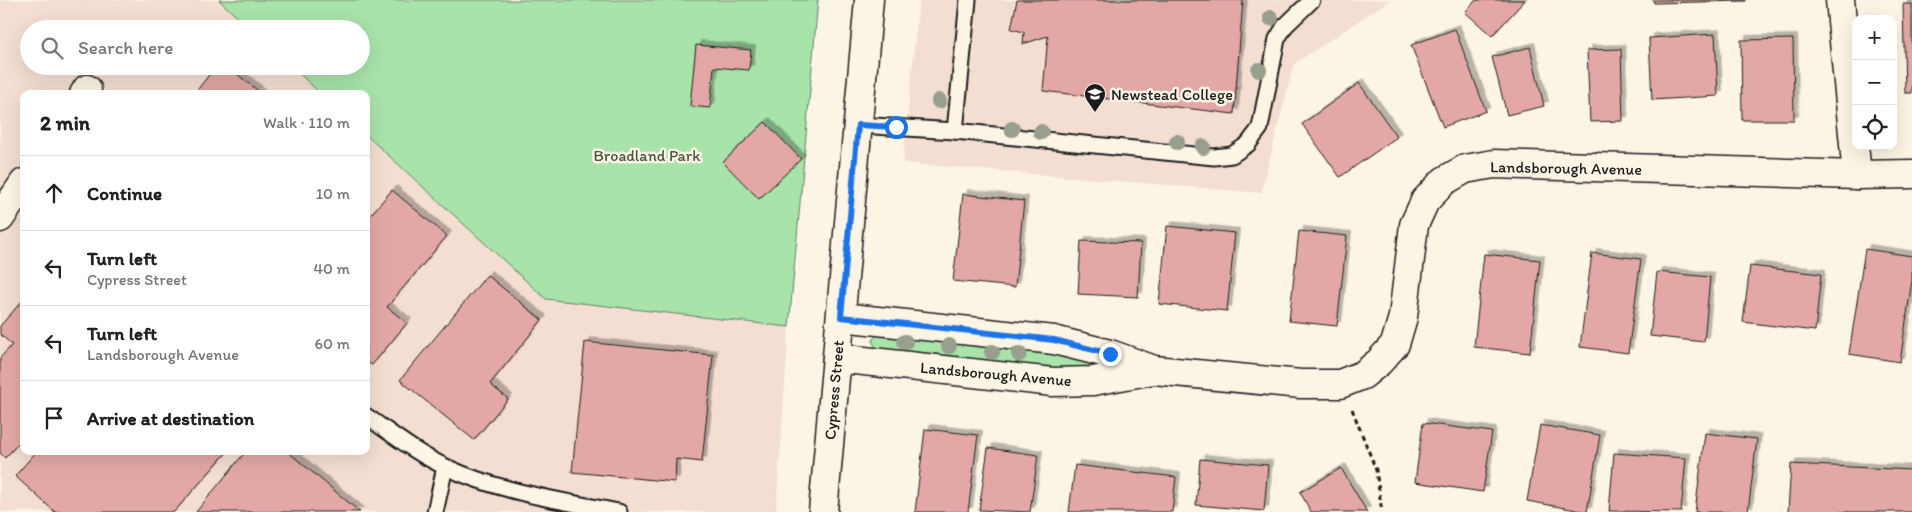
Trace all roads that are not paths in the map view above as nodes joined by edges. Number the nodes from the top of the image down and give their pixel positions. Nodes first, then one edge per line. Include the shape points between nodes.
1 (870, 0) edge
2 (968, 0) edge
3 (1312, 0) edge
4 (1840, 0) edge
5 (858, 125) junction
6 (955, 131) junction
7 (1912, 174) edge
8 (1857, 175) junction
9 (20, 189) edge
10 (0, 218) edge
11 (841, 317) junction
12 (837, 358) junction
13 (1154, 370) junction
14 (370, 419) edge
15 (445, 467) junction
16 (435, 512) edge
17 (619, 512) edge
18 (823, 512) edge

1 - 5 street, Cypress Street
2 - 6 lane
3 - 6 lane via 1285,26 1277,39 1260,128 1248,144 1232,155 1214,157
4 - 8 street
5 - 6 lane
5 - 11 street, Cypress Street
7 - 8 street, Landsborough Avenue
8 - 13 street, Landsborough Avenue via 1494,164 1465,169 1444,181 1426,201 1414,225 1403,317 1395,344 1362,375 1340,384 1301,384
9 - 10 street
11 - 12 street, Cypress Street
11 - 13 street, Landsborough Avenue via 1054,340 1110,354
12 - 13 street, Landsborough Avenue via 1053,382 1093,381
12 - 18 street, Cypress Street
14 - 15 lane
15 - 16 lane
15 - 17 lane via 545,498

